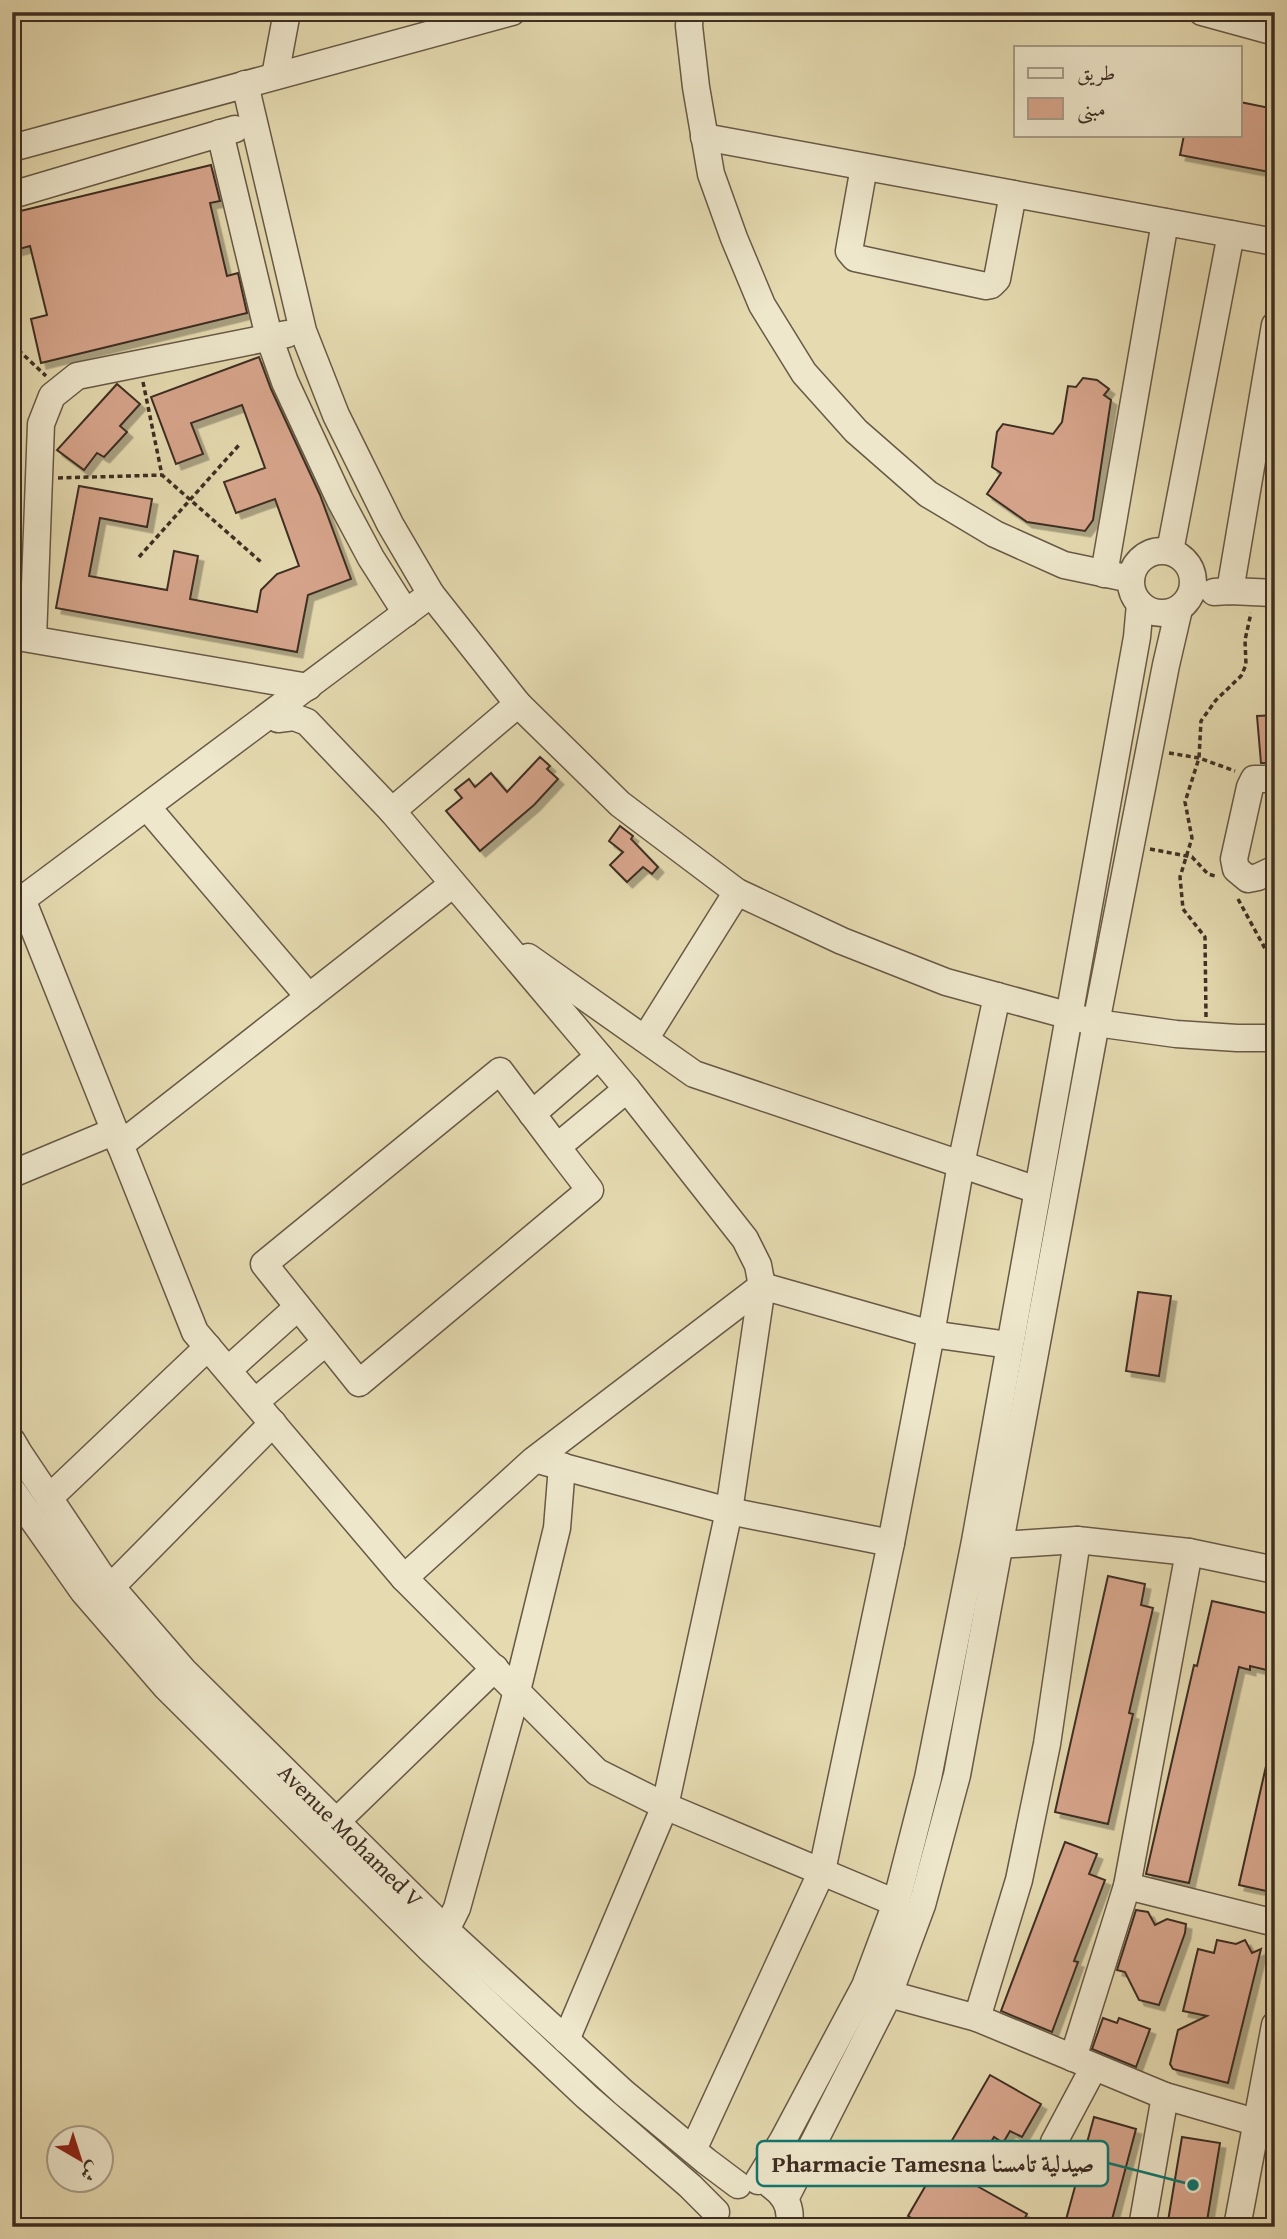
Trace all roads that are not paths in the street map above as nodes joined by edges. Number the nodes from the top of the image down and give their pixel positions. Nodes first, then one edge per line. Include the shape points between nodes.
1 (287, 12) edge
2 (512, 12) edge
3 (690, 12) edge
4 (1202, 12) edge
5 (1275, 32) edge
6 (275, 76) junction
7 (245, 84) junction
8 (253, 124) junction
9 (220, 133) junction
10 (704, 137) junction
11 (12, 148) edge
12 (864, 167) junction
13 (1013, 194) junction
14 (12, 195) edge
15 (1165, 222) junction
16 (1231, 234) junction
17 (1275, 242) edge
18 (1275, 326) edge
19 (303, 331) junction
20 (269, 337) junction
21 (1170, 551) junction
22 (1104, 574) junction
23 (1131, 579) junction
24 (1254, 592) edge
25 (431, 594) junction
26 (1169, 610) junction
27 (406, 613) junction
28 (23, 638) edge
29 (308, 687) junction
30 (518, 704) junction
31 (272, 714) junction
32 (1264, 779) edge
33 (147, 807) junction
34 (392, 811) junction
35 (1275, 869) edge
36 (453, 884) junction
37 (737, 892) junction
38 (17, 903) edge
39 (496, 934) junction
40 (997, 996) junction
41 (309, 997) junction
42 (1070, 1017) junction
43 (1096, 1023) junction
44 (1275, 1038) edge
45 (645, 1039) junction
46 (599, 1056) junction
47 (627, 1089) junction
48 (532, 1114) junction
49 (117, 1138) junction
50 (557, 1147) junction
51 (961, 1164) junction
52 (12, 1174) edge
53 (1037, 1190) junction
54 (762, 1286) junction
55 (298, 1307) junction
56 (931, 1334) junction
57 (326, 1342) junction
58 (1009, 1345) junction
59 (208, 1347) junction
60 (228, 1370) junction
61 (255, 1402) junction
62 (273, 1423) junction
63 (12, 1441) edge
64 (534, 1460) junction
65 (562, 1466) junction
66 (12, 1490) edge
67 (49, 1497) junction
68 (729, 1511) junction
69 (1077, 1541) junction
70 (891, 1543) junction
71 (987, 1543) junction
72 (1189, 1552) junction
73 (1275, 1570) edge
74 (404, 1577) junction
75 (111, 1587) junction
76 (495, 1668) junction
77 (517, 1691) junction
78 (665, 1806) junction
79 (336, 1822) junction
80 (822, 1871) junction
81 (1127, 1886) junction
82 (896, 1903) junction
83 (1275, 1923) edge
84 (438, 1940) junction
85 (889, 1994) junction
86 (977, 2018) junction
87 (1275, 2025) edge
88 (566, 2040) junction
89 (1083, 2063) junction
90 (1165, 2096) junction
91 (1265, 2123) edge
92 (1054, 2142) dead end
93 (693, 2150) junction
94 (748, 2183) junction
95 (791, 2218) edge
96 (717, 2219) edge
97 (1142, 2227) edge
98 (1237, 2227) edge

1 - 6 street
2 - 6 street
3 - 10 street
4 - 5 street
6 - 7 street
7 - 8 street
7 - 11 street
8 - 9 street
8 - 19 street
9 - 14 street
9 - 20 street
10 - 12 street
10 - 22 street via 711,174 762,305 804,373 856,431 928,494 995,534 1064,565
12 - 13 street
12 - 13 street via 850,255 986,286 997,279
13 - 15 street
15 - 16 street
15 - 22 street
16 - 17 street
16 - 21 street
18 - 24 street
19 - 20 street
19 - 25 street via 336,415
20 - 27 street via 290,394 340,500
20 - 28 street via 77,376 52,396 41,424
21 - 23 street via 1159,550 1140,560
21 - 26 street via 1192,570 1193,589
22 - 23 street
23 - 26 street via 1135,597
24 - 26 street
25 - 27 street
25 - 30 street
26 - 42 street via 1137,637
26 - 43 street via 1149,749
27 - 29 street
28 - 29 street
29 - 31 street
30 - 34 street
30 - 37 street via 620,804
31 - 33 street
31 - 34 street via 278,719 295,717 307,722
32 - 35 street via 1250,787 1234,877 1248,879
33 - 38 street
33 - 41 street
34 - 36 street
36 - 39 street
36 - 41 street
37 - 40 street via 842,941 946,982
37 - 45 street
38 - 49 street
39 - 45 street
39 - 46 street
40 - 42 street
40 - 51 street
41 - 49 street
42 - 43 street
42 - 53 street
43 - 44 street via 1207,1036
43 - 71 street
45 - 51 street via 694,1074
46 - 47 street
46 - 48 street
47 - 50 street
47 - 54 street via 746,1239
48 - 50 street
48 - 55 street via 500,1071 274,1256 264,1265
49 - 52 street
49 - 59 street via 195,1332
50 - 57 street via 590,1190 359,1382
51 - 53 street
51 - 56 street
53 - 58 street
54 - 56 street
54 - 64 street
54 - 68 street
55 - 57 street
55 - 60 street
56 - 58 street
56 - 70 street
57 - 61 street
58 - 71 street
59 - 60 street
59 - 67 street
60 - 61 street
61 - 62 street
62 - 74 street
62 - 75 street
63 - 67 street, Avenue Mohamed V
64 - 65 street
64 - 74 street
65 - 68 street
65 - 77 street via 557,1528
66 - 84 street, Avenue Mohamed V via 83,1591 166,1687
67 - 75 street, Avenue Mohamed V
68 - 70 street
68 - 78 street
69 - 71 street
69 - 72 street
69 - 86 street via 1047,1744 1019,1880
70 - 80 street
71 - 82 street
71 - 85 street via 957,1775 922,1905
72 - 73 street
72 - 81 street
74 - 76 street
75 - 79 street, Avenue Mohamed V via 184,1671
76 - 77 street
76 - 79 street
77 - 78 street via 597,1772
77 - 84 street via 457,1908
78 - 80 street
78 - 88 street
79 - 84 street, Avenue Mohamed V
80 - 82 street
80 - 93 street
81 - 83 street
81 - 89 street
82 - 94 street via 865,1986 783,2140
84 - 88 street, Avenue Mohamed V
84 - 96 street, Avenue Mohamed V via 586,2096 690,2186
85 - 86 street
85 - 95 street
86 - 89 street
87 - 91 street
88 - 93 street, Avenue Mohamed V
89 - 90 street
89 - 92 street
90 - 91 street
90 - 97 street
91 - 98 street
93 - 94 street, Avenue Mohamed V
94 - 95 street, Avenue Mohamed V via 777,2189
94 - 96 street via 729,2190 721,2199

